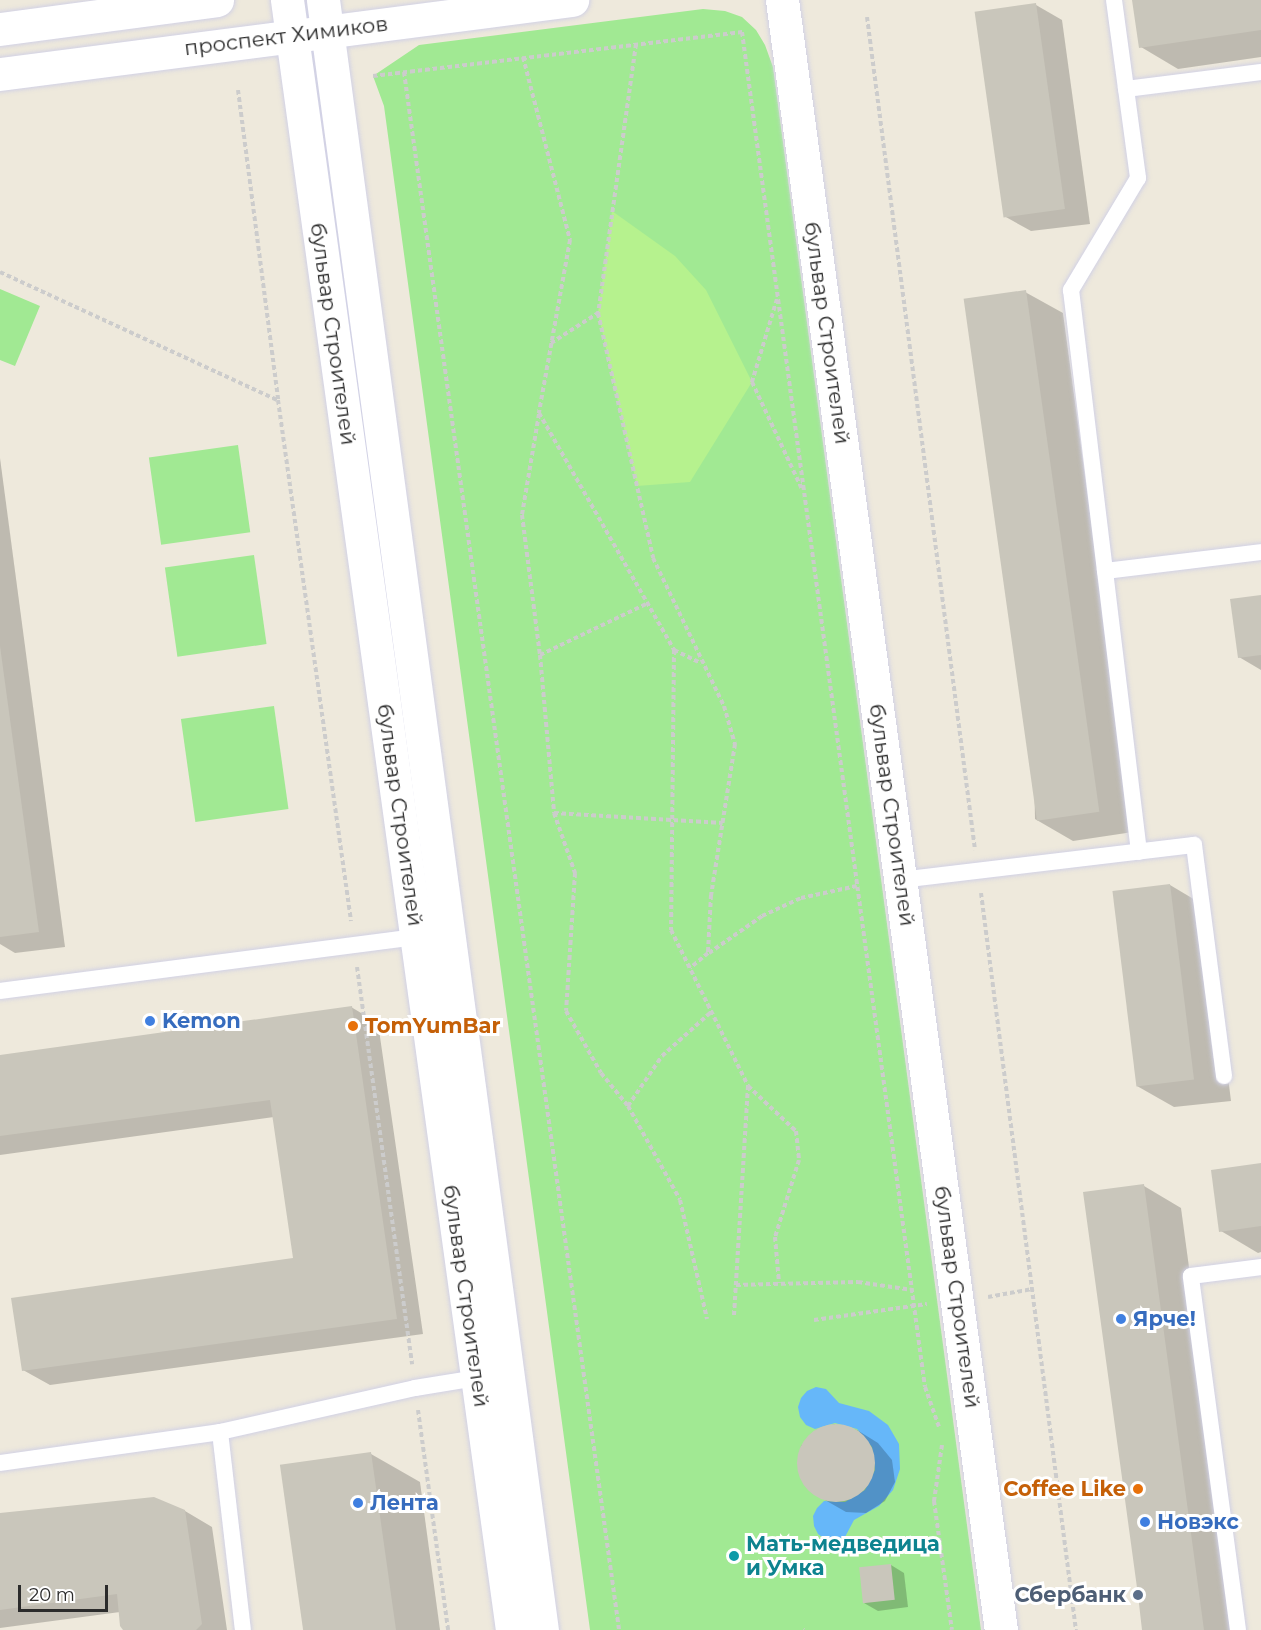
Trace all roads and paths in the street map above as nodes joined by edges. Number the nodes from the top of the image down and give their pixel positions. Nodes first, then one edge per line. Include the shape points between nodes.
1 (217, 0) edge
2 (287, 0) edge
3 (572, 0) edge
4 (782, 0) edge
5 (1114, 0) edge
6 (326, 15) edge
7 (867, 17) dead end
8 (0, 29) edge
9 (291, 35) junction
10 (636, 44) junction
11 (523, 57) junction
12 (404, 72) junction
13 (1261, 72) edge
14 (0, 74) edge
15 (373, 76) dead end
16 (1126, 89) junction
17 (238, 90) dead end
18 (0, 272) edge
19 (777, 297) junction
20 (598, 313) junction
21 (551, 343) junction
22 (278, 400) junction
23 (539, 413) junction
24 (804, 493) junction
25 (1261, 552) edge
26 (1105, 571) junction
27 (648, 603) junction
28 (674, 650) junction
29 (540, 655) junction
30 (702, 663) junction
31 (554, 813) junction
32 (672, 821) junction
33 (723, 824) junction
34 (1139, 852) junction
35 (978, 871) junction
36 (900, 880) junction
37 (857, 886) junction
38 (416, 937) junction
39 (354, 945) junction
40 (708, 953) junction
41 (690, 968) junction
42 (0, 991) edge
43 (711, 1012) junction
44 (1224, 1076) dead end
45 (748, 1086) junction
46 (628, 1106) junction
47 (1261, 1268) edge
48 (779, 1283) junction
49 (736, 1285) junction
50 (1032, 1289) junction
51 (912, 1290) junction
52 (978, 1299) dead end
53 (931, 1304) dead end
54 (914, 1306) junction
55 (734, 1316) dead end
56 (706, 1319) dead end
57 (814, 1320) dead end
58 (477, 1378) junction
59 (415, 1388) junction
60 (220, 1432) junction
61 (0, 1463) edge
62 (243, 1630) edge
63 (448, 1630) edge
64 (513, 1630) edge
65 (542, 1630) edge
66 (619, 1630) edge
67 (952, 1630) edge
68 (1001, 1630) edge
69 (1076, 1630) edge
70 (1238, 1630) edge

1 - 8 main road, проспект Химиков
2 - 9 main road, бульвар Строителей
3 - 6 main road, проспект Химиков
4 - 36 main road, бульвар Строителей
5 - 16 lane
6 - 9 main road, проспект Химиков
6 - 65 main road, бульвар Строителей
7 - 35 path
9 - 14 main road, проспект Химиков
9 - 38 main road, бульвар Строителей
10 - 11 path
10 - 19 path via 742,32
10 - 20 path
11 - 12 path
11 - 21 path via 570,240
12 - 15 path
12 - 66 path
13 - 16 lane
16 - 26 lane via 1138,178 1071,290
17 - 22 path
18 - 22 path
19 - 24 path
19 - 24 path via 752,382
20 - 21 path
20 - 30 path via 653,558
21 - 23 path
22 - 39 path
23 - 27 path
23 - 29 path via 522,515
24 - 37 path
25 - 26 lane
26 - 34 lane
27 - 28 path
27 - 29 path
28 - 30 path
28 - 32 path
29 - 31 path
30 - 33 path via 724,706 735,744
31 - 32 path
31 - 46 path via 575,873 566,1011 601,1073
32 - 33 path
32 - 41 path via 671,930
33 - 40 path via 711,895
34 - 35 lane
34 - 44 lane via 1194,845
35 - 36 lane
35 - 50 path
36 - 68 main road, бульвар Строителей
37 - 40 path via 801,897 762,916
37 - 51 path
38 - 39 lane
38 - 58 main road, бульвар Строителей
39 - 42 lane
39 - 59 path
40 - 41 path
41 - 43 path
43 - 45 path
43 - 46 path via 662,1056
45 - 48 path via 796,1131 799,1160 775,1237
45 - 49 path
46 - 56 path via 680,1200
47 - 70 lane via 1191,1276
48 - 49 path
48 - 51 path via 858,1282
49 - 55 path
50 - 52 path
50 - 69 path
51 - 54 path
53 - 54 path
54 - 57 path
54 - 67 path via 925,1387 943,1437 934,1501
58 - 59 lane
58 - 64 main road, бульвар Строителей
59 - 60 lane
59 - 63 path
60 - 61 lane
60 - 62 lane

